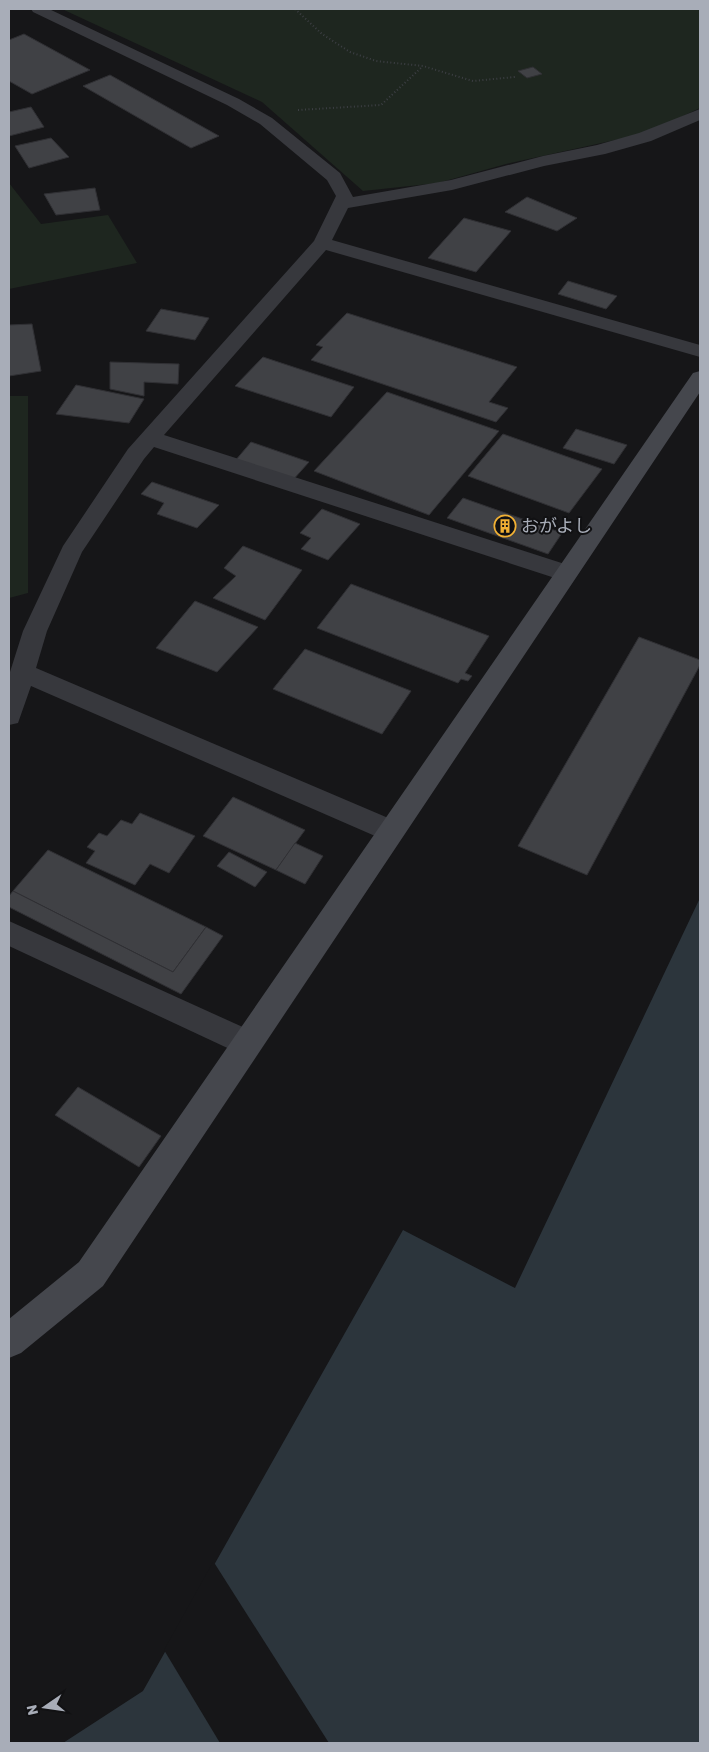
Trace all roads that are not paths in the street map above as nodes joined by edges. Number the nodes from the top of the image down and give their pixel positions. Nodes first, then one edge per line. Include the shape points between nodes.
1 (38, 9) edge
2 (700, 114) edge
3 (341, 204) junction
4 (322, 243) junction
5 (700, 351) edge
6 (700, 377) edge
7 (150, 438) junction
8 (566, 573) junction
9 (22, 672) junction
10 (9, 716) edge
11 (391, 831) junction
12 (9, 933) edge
13 (247, 1043) junction
14 (9, 1341) edge

1 - 3 street via 233,102 266,121 334,178 345,196
2 - 3 street via 645,137 599,150 452,185
3 - 4 street
4 - 5 street
4 - 7 street
6 - 8 street
7 - 8 street
7 - 9 street via 71,551
8 - 11 street
9 - 10 street
9 - 11 street
11 - 13 street
12 - 13 street
13 - 14 street via 90,1274

